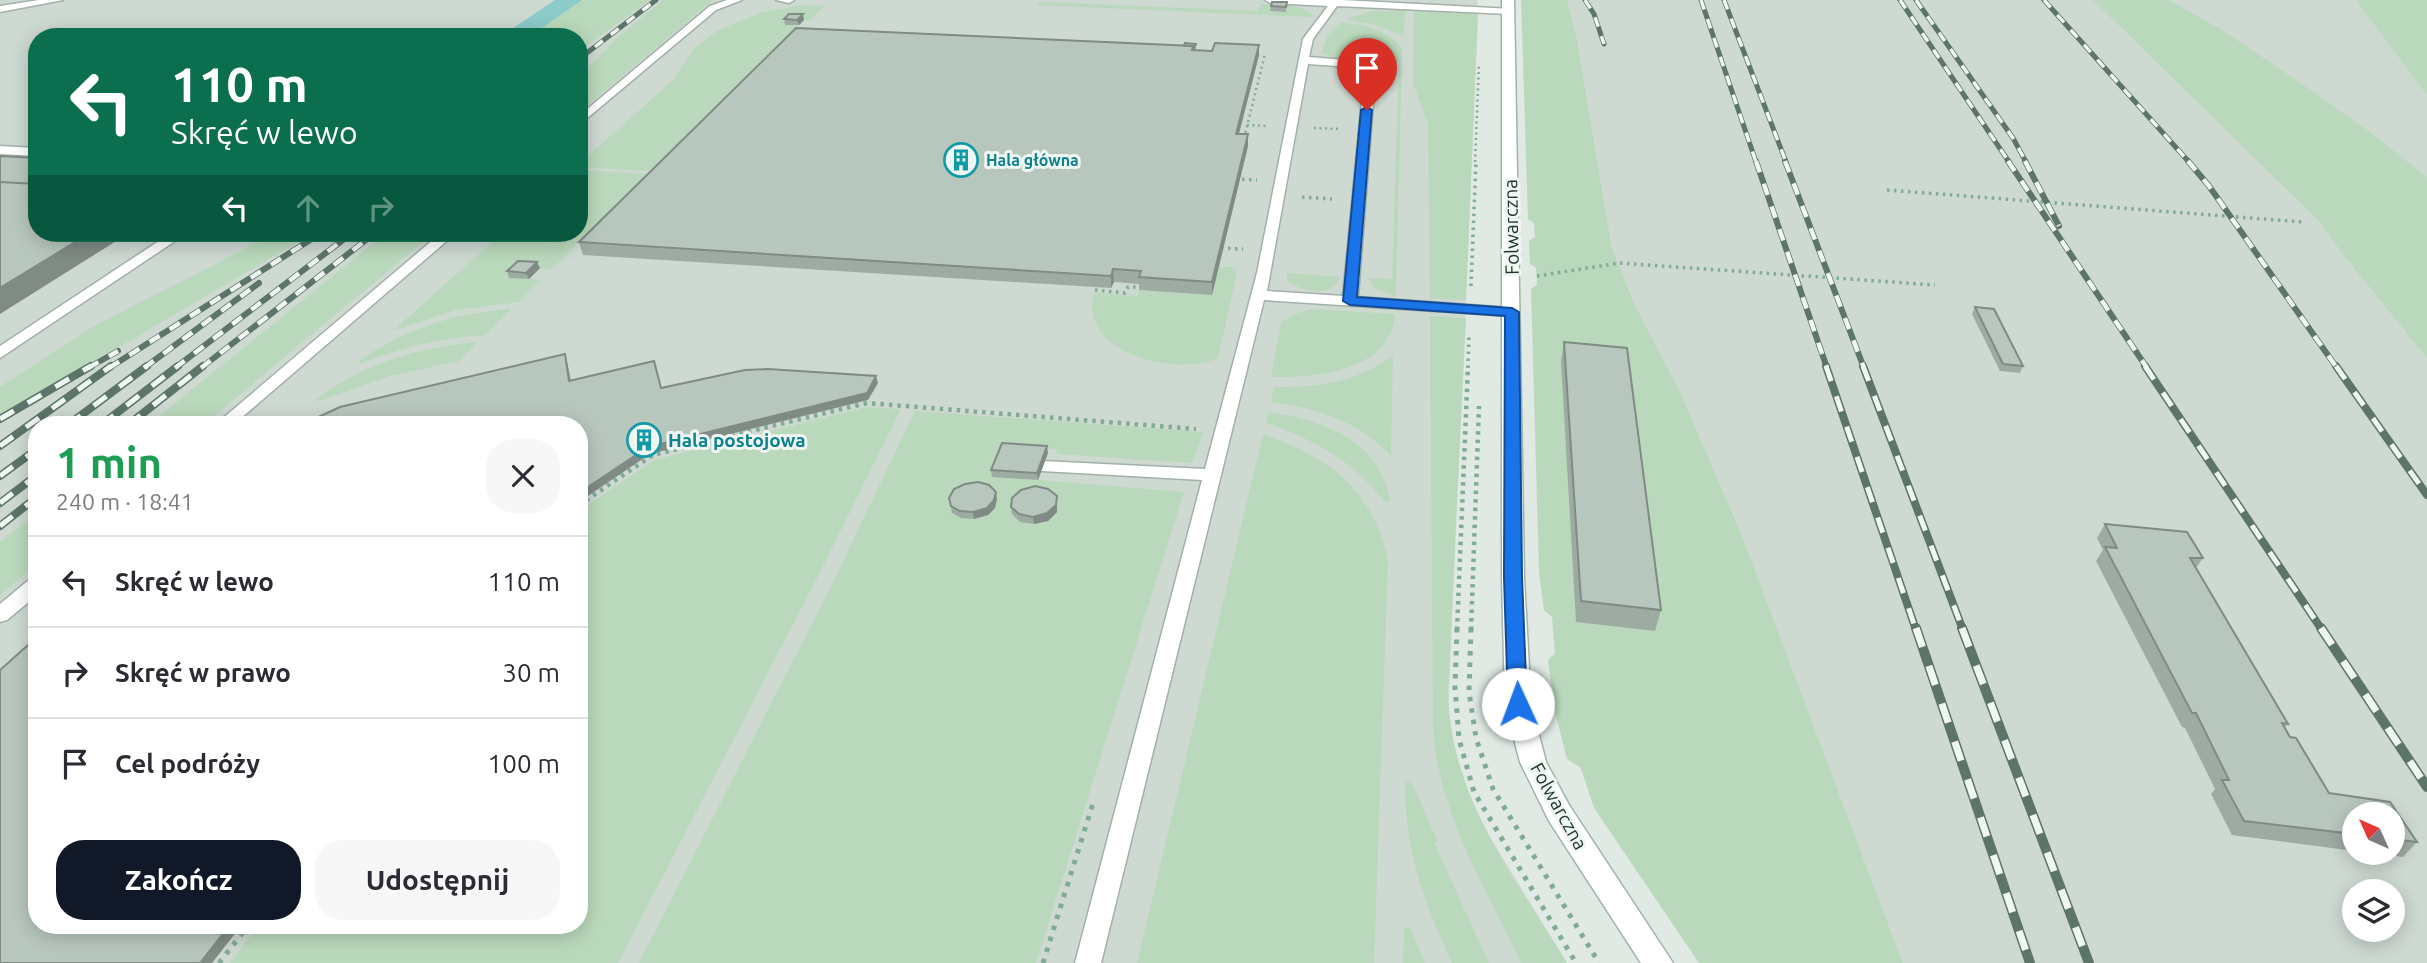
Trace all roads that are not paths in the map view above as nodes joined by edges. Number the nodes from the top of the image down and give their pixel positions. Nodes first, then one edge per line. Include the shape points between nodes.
1 (58, 0) edge
2 (737, 0) edge
3 (781, 0) edge
4 (789, 0) edge
5 (1270, 0) edge
6 (726, 1) edge
7 (1336, 1) edge
8 (1508, 5) edge
9 (0, 9) edge
10 (1303, 60) junction
11 (588, 114) edge
12 (0, 150) edge
13 (28, 152) edge
14 (166, 242) edge
15 (438, 242) edge
16 (1258, 295) junction
17 (1350, 301) junction
18 (1512, 312) junction
19 (0, 353) edge
20 (234, 416) edge
21 (1042, 466) edge
22 (1213, 475) junction
23 (28, 592) edge
24 (0, 615) edge
25 (1088, 963) edge
26 (1658, 963) edge

1 - 9 lane
2 - 6 lane
3 - 4 lane
5 - 7 lane
6 - 11 lane
7 - 8 lane
7 - 10 lane via 1310,36
8 - 18 street, Folwarczna
10 - 16 lane
10 - 17 lane via 1371,65
12 - 13 lane
14 - 19 lane
15 - 20 lane
16 - 17 lane
16 - 22 lane
17 - 18 lane
18 - 26 street, Folwarczna via 1513,577 1523,728 1533,762 1559,813
21 - 22 lane
22 - 25 lane
23 - 24 lane

